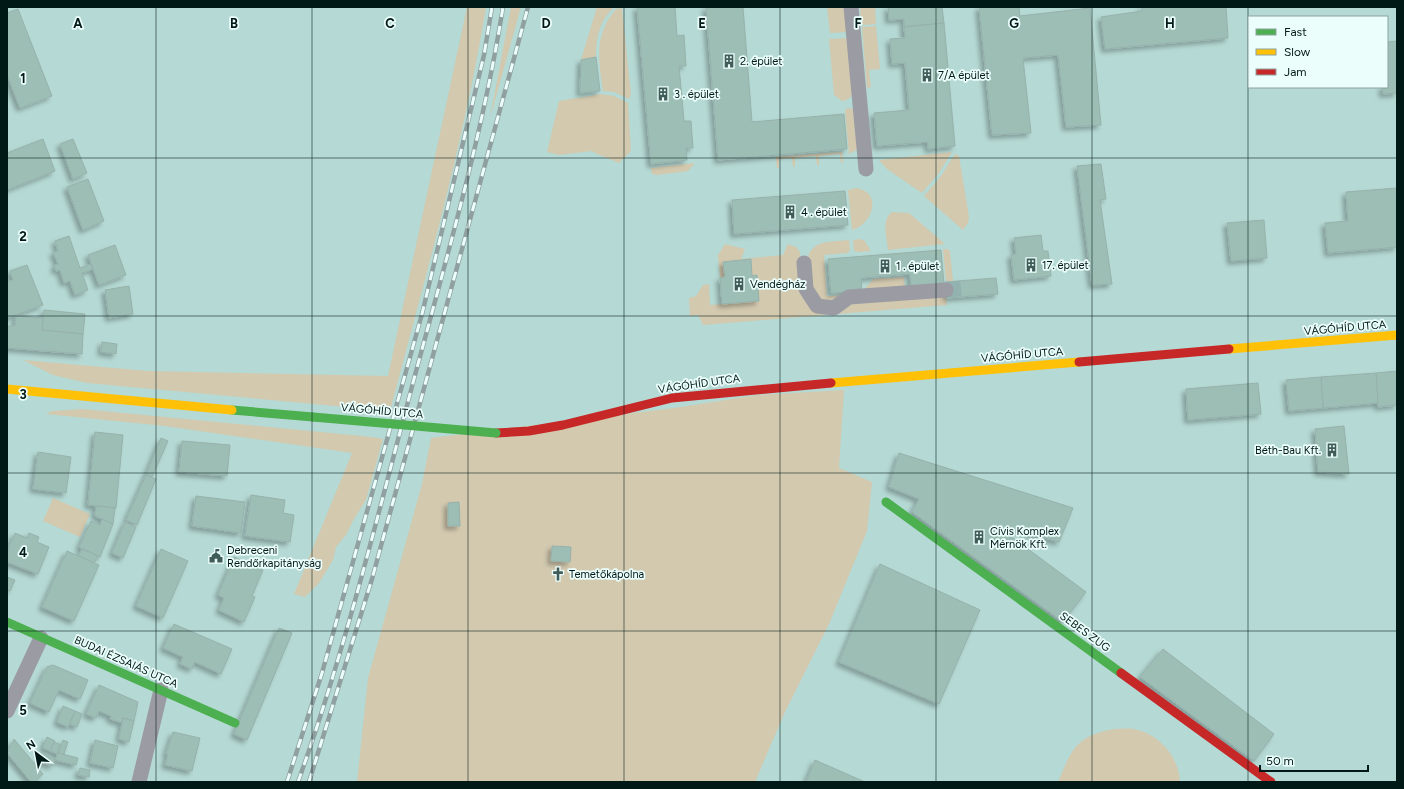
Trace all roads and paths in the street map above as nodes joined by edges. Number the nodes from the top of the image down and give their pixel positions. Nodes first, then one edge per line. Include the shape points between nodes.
1 (852, 7) edge
2 (866, 170) dead end
3 (804, 263) dead end
4 (946, 290) tunnel mouth
5 (1397, 335) edge
6 (7, 389) edge
7 (886, 502) dead end
8 (7, 622) edge
9 (41, 638) junction
10 (161, 690) junction
11 (7, 711) edge
12 (235, 723) dead end
13 (139, 782) edge
14 (1270, 782) edge

1 - 2 street
3 - 4 street via 808,294 817,306 825,309 834,308 849,297
5 - 6 main road, VÁGÓHÍD UTCA, bridge via 742,390 672,398 556,426 496,433
7 - 14 main road, SEBES ZUG
8 - 9 main road, BUDAI ÉZSAIÁS UTCA
9 - 10 main road, BUDAI ÉZSAIÁS UTCA
9 - 11 street
10 - 12 main road, BUDAI ÉZSAIÁS UTCA
10 - 13 street

